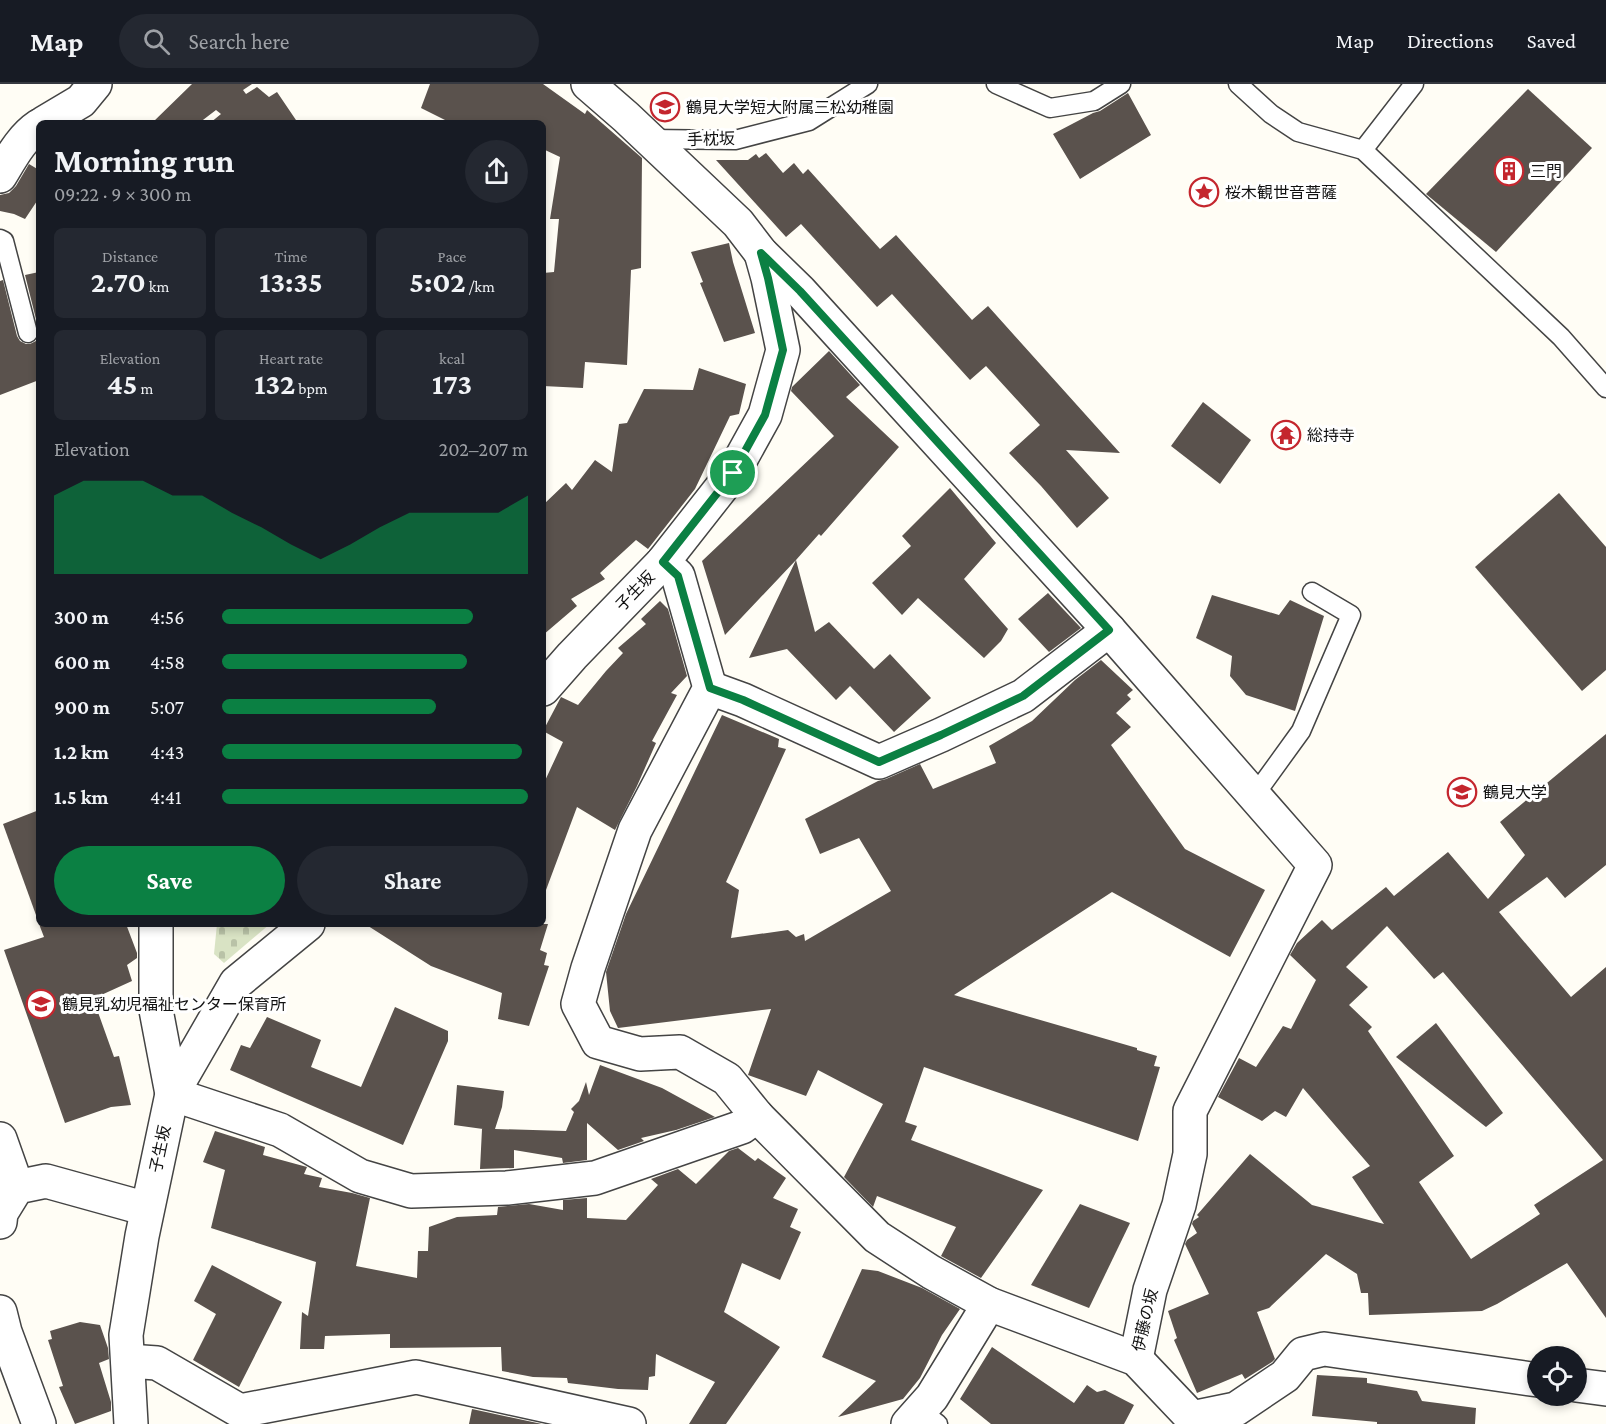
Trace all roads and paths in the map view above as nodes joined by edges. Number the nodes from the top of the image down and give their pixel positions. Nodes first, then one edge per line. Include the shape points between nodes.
1 (95, 84) edge
2 (588, 84) edge
3 (868, 84) edge
4 (996, 84) edge
5 (1121, 84) edge
6 (1238, 84) edge
7 (1414, 84) edge
8 (49, 120) edge
9 (36, 128) edge
10 (649, 139) junction
11 (1363, 150) junction
12 (0, 176) edge
13 (0, 239) edge
14 (761, 253) junction
15 (28, 333) dead end
16 (1606, 388) edge
17 (663, 562) junction
18 (1312, 592) dead end
19 (1109, 630) junction
20 (546, 686) edge
21 (710, 688) junction
22 (1254, 796) junction
23 (156, 927) edge
24 (304, 927) edge
25 (172, 1094) junction
26 (757, 1116) junction
27 (0, 1139) edge
28 (17, 1187) junction
29 (147, 1209) junction
30 (0, 1222) edge
31 (989, 1304) junction
32 (0, 1312) edge
33 (1136, 1359) junction
34 (128, 1361) junction
35 (1527, 1378) edge
36 (1587, 1386) edge
37 (1606, 1389) edge
38 (922, 1419) edge
39 (39, 1424) edge
40 (131, 1424) edge
41 (629, 1424) edge

1 - 8 street via 81,101
2 - 10 street
3 - 10 lane, 手枕坂 via 810,121 735,141
4 - 5 lane via 1050,108 1094,101
6 - 11 lane via 1298,132
7 - 11 lane
9 - 12 street via 17,148
10 - 14 street via 738,223
11 - 16 lane via 1561,337
13 - 15 lane via 4,241
14 - 17 street, 子生坂 via 783,350 765,415 733,473
14 - 19 street
17 - 20 street, 子生坂
17 - 21 street via 678,576
18 - 22 lane via 1351,615 1301,731
19 - 21 street via 1023,696 879,762
19 - 22 street
21 - 26 street via 635,830 578,1004 598,1042 640,1054 680,1052 726,1079
22 - 33 street, 伊藤の坂 via 1315,865 1190,1111 1190,1154 1179,1205 1150,1290
23 - 25 street via 156,1010
24 - 25 street, 子生坂 via 236,982
25 - 26 street via 280,1130 360,1176 411,1191 507,1188 595,1178 742,1127
25 - 29 street, 子生坂
26 - 31 street via 877,1238
27 - 28 street
28 - 29 street via 46,1181
28 - 30 street via 1,1213
29 - 34 street, 子生坂 via 126,1335
31 - 33 street
31 - 38 street
32 - 39 street
33 - 35 street, 伊藤の坂 via 1192,1418 1236,1409 1285,1376 1303,1354 1324,1349
34 - 40 street, 子生坂
34 - 41 street via 157,1363 240,1411 416,1377
36 - 37 street

